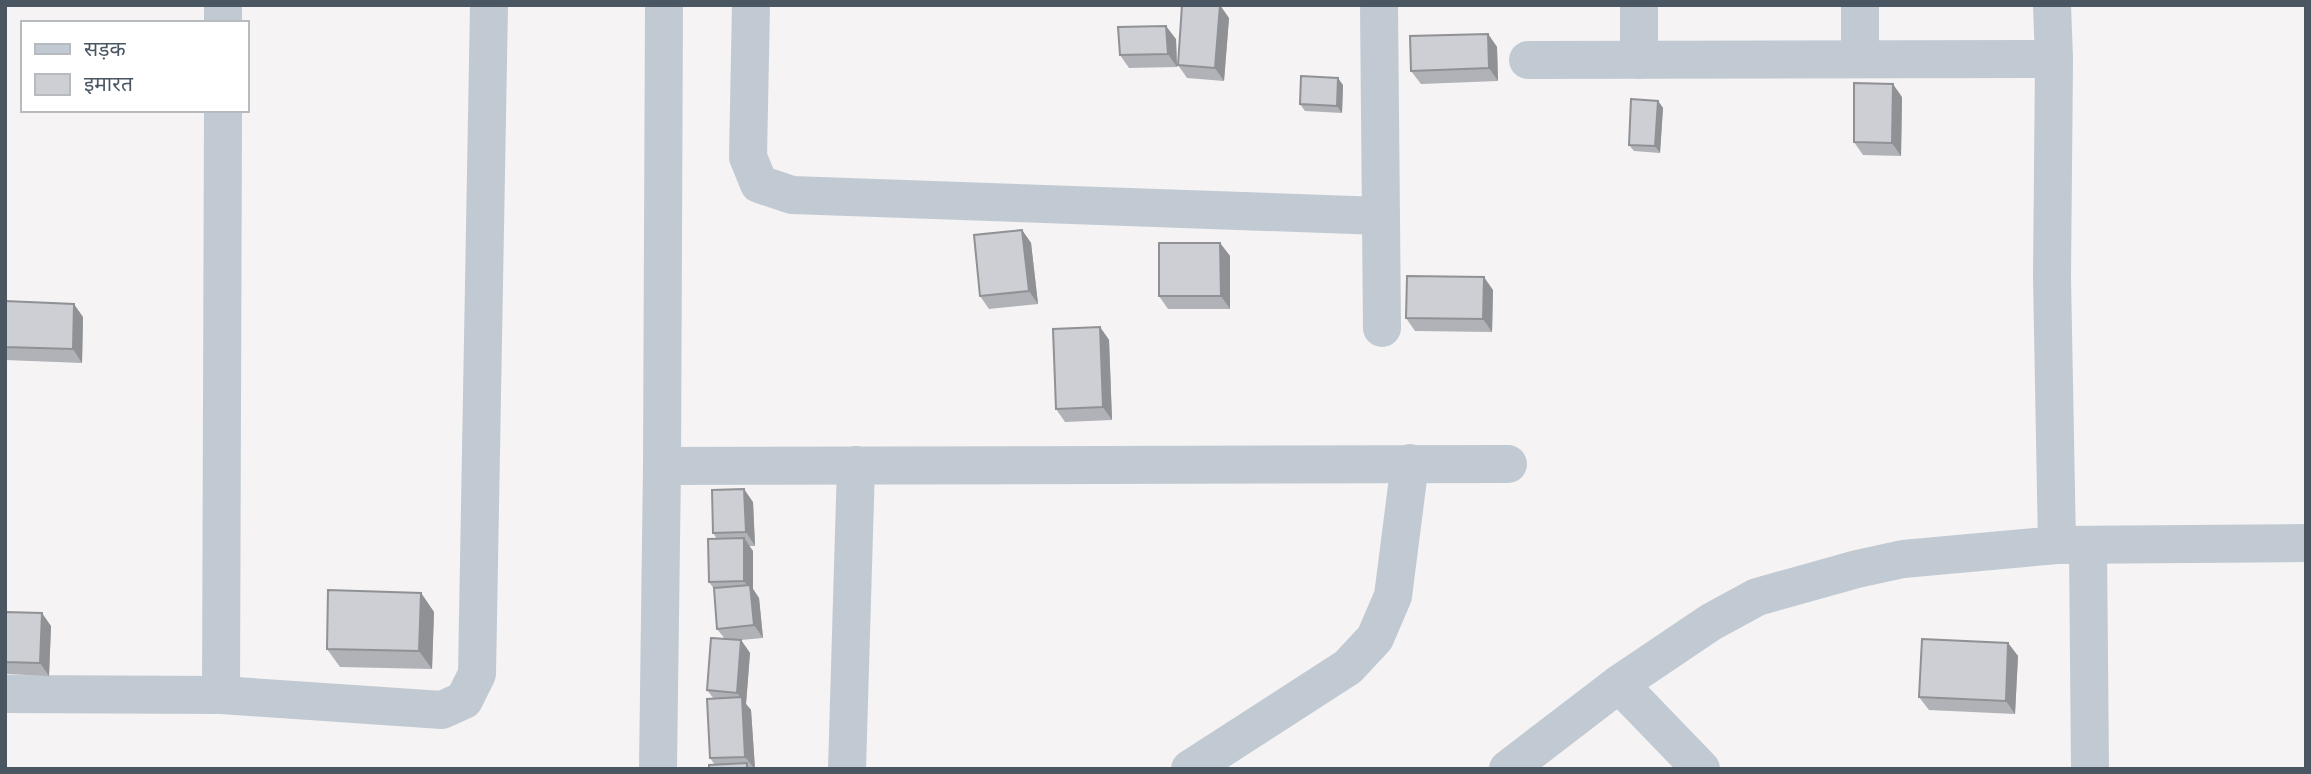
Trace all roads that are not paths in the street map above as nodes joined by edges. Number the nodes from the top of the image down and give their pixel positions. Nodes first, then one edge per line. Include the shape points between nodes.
1 (489, 5) edge
2 (664, 5) edge
3 (751, 5) edge
4 (1379, 5) edge
5 (1639, 5) edge
6 (1860, 5) edge
7 (2052, 5) edge
8 (1860, 59) junction
9 (2054, 59) junction
10 (1528, 60) dead end
11 (1639, 60) junction
12 (223, 112) edge
13 (1381, 216) junction
14 (1382, 328) dead end
15 (1410, 463) junction
16 (1508, 464) dead end
17 (856, 465) junction
18 (662, 466) junction
19 (2306, 543) edge
20 (2073, 545) junction
21 (1619, 684) junction
22 (5, 694) edge
23 (220, 695) junction
24 (658, 769) edge
25 (846, 769) edge
26 (1190, 769) edge
27 (1508, 769) edge
28 (1701, 769) edge
29 (2090, 769) edge

1 - 23 street via 477,674 464,700 442,710
2 - 18 street
3 - 13 street via 748,157 759,184 792,195
4 - 13 street
5 - 11 street
6 - 8 street
7 - 9 street
8 - 9 street
8 - 11 street
9 - 20 street via 2052,277
10 - 11 street
12 - 23 street
13 - 14 street
15 - 16 street
15 - 17 street
15 - 26 street via 1393,596 1375,638 1348,667
17 - 18 street
17 - 25 street
18 - 24 street
19 - 20 street
20 - 21 street via 1903,559 1757,597
20 - 29 street
21 - 27 street
21 - 28 street
22 - 23 street

